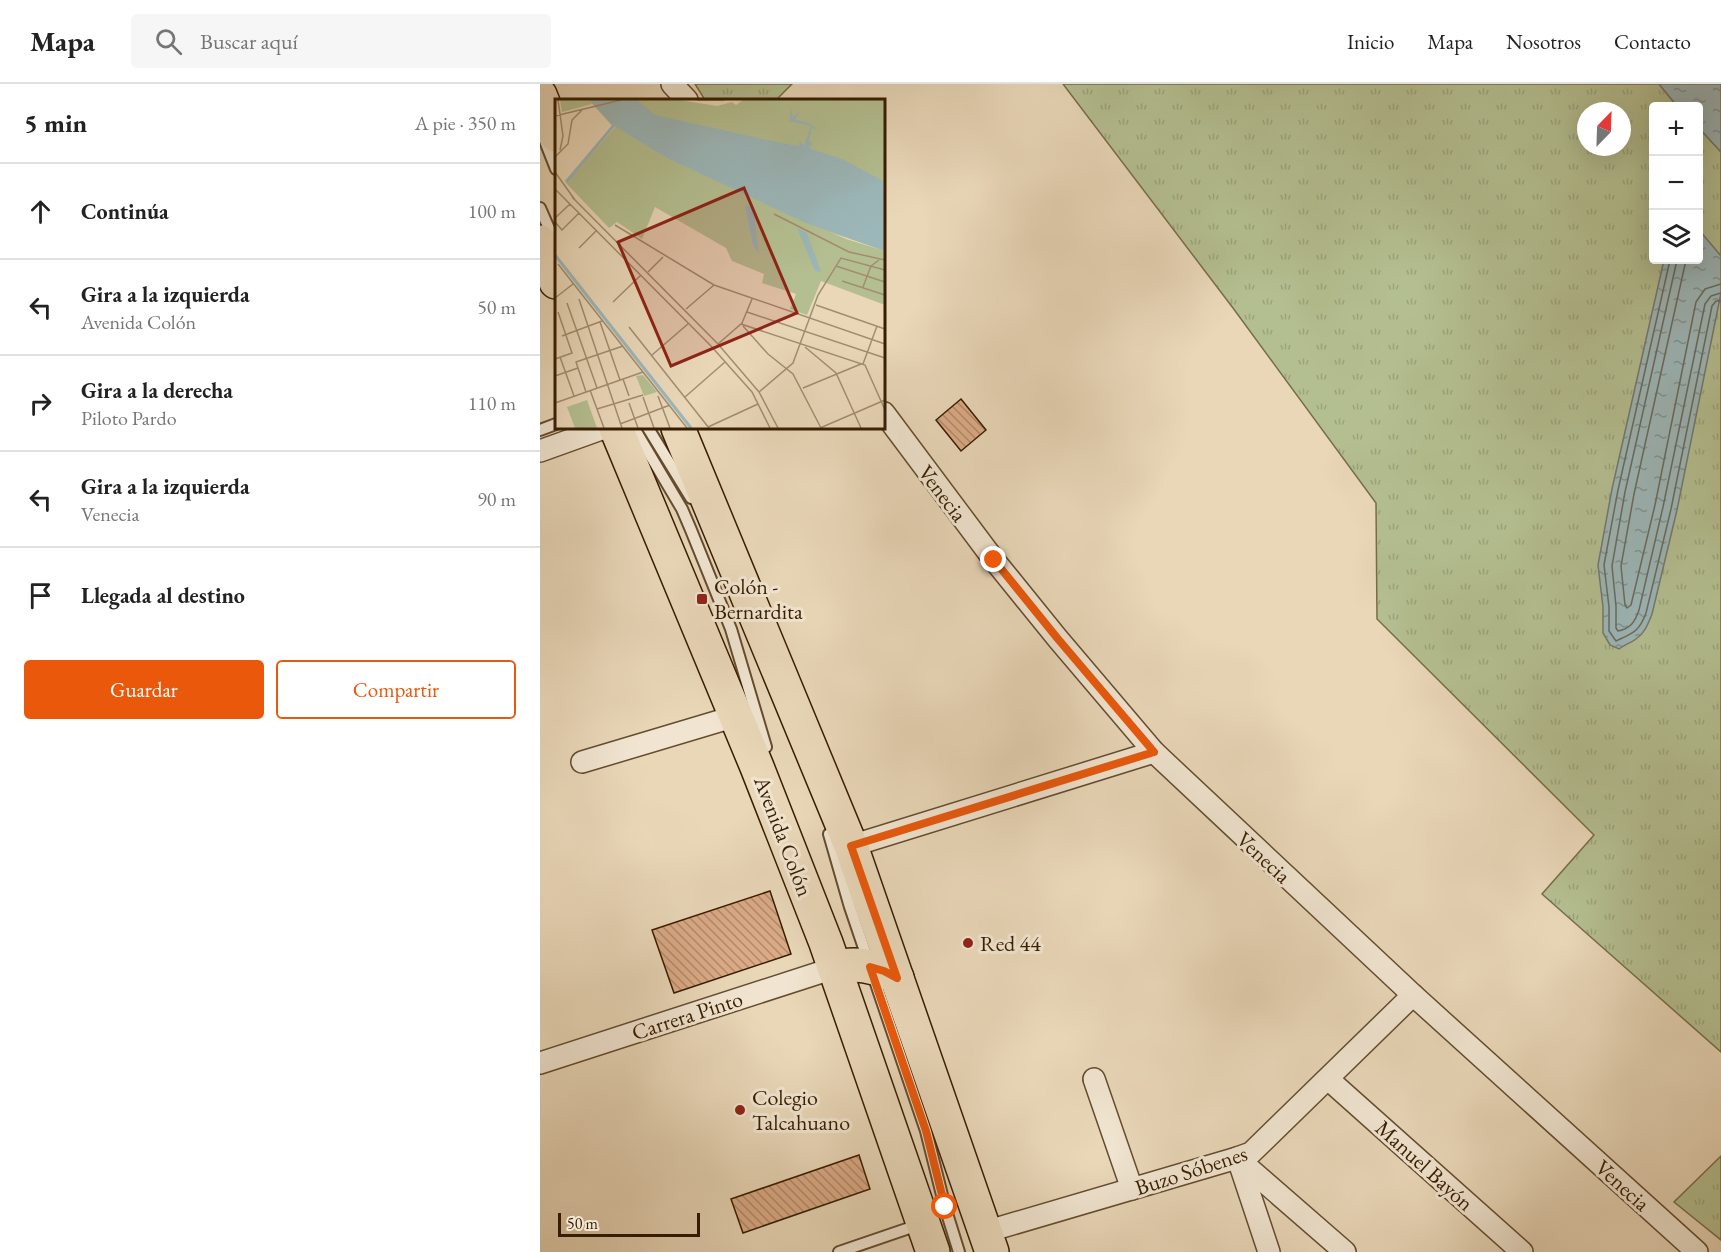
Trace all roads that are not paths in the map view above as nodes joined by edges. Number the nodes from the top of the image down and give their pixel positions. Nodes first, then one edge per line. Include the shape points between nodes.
1 (672, 84) edge
2 (540, 95) edge
3 (686, 99) edge
4 (540, 130) edge
5 (555, 132) edge
6 (555, 167) edge
7 (540, 208) edge
8 (540, 242) edge
9 (555, 244) edge
10 (555, 280) edge
11 (885, 414) edge
12 (595, 429) edge
13 (616, 429) edge
14 (635, 429) edge
15 (649, 429) edge
16 (678, 429) edge
17 (540, 430) edge
18 (561, 433) edge
19 (540, 451) edge
20 (698, 512) dead end
21 (736, 716) junction
22 (1154, 752) junction
23 (771, 761) dead end
24 (582, 762) dead end
25 (824, 819) dead end
26 (851, 846) junction
27 (858, 968) junction
28 (1413, 995) junction
29 (540, 1063) edge
30 (1094, 1079) dead end
31 (1328, 1079) junction
32 (1238, 1158) junction
33 (1132, 1189) junction
34 (929, 1238) edge
35 (988, 1242) edge
36 (839, 1252) edge
37 (959, 1252) edge
38 (1269, 1252) edge
39 (1345, 1252) edge
40 (1522, 1252) edge
41 (1697, 1252) edge

1 - 3 street
2 - 5 main road
4 - 6 lane
7 - 9 lane
8 - 10 main road
11 - 22 street, Venecia via 994,560
12 - 18 street
13 - 21 main road, Avenida Colón
14 - 23 lane via 691,530 731,629
15 - 20 lane
16 - 26 main road, Avenida Colón
17 - 18 lane
18 - 19 street
21 - 24 street
21 - 27 main road, Avenida Colón
22 - 26 street
22 - 28 street, Venecia
25 - 27 lane
26 - 27 main road, Avenida Colón
27 - 29 street, Carrera Pinto
27 - 34 main road, Avenida Colón
27 - 35 main road, Avenida Colón
27 - 37 lane via 920,1114
28 - 31 street, Buzo Sóbenes
28 - 41 street, Venecia
30 - 33 street
31 - 32 street, Buzo Sóbenes via 1258,1147
31 - 40 street, Manuel Bayón
32 - 33 street, Buzo Sóbenes
32 - 38 street
32 - 39 street
33 - 35 street, Buzo Sóbenes
34 - 36 lane

